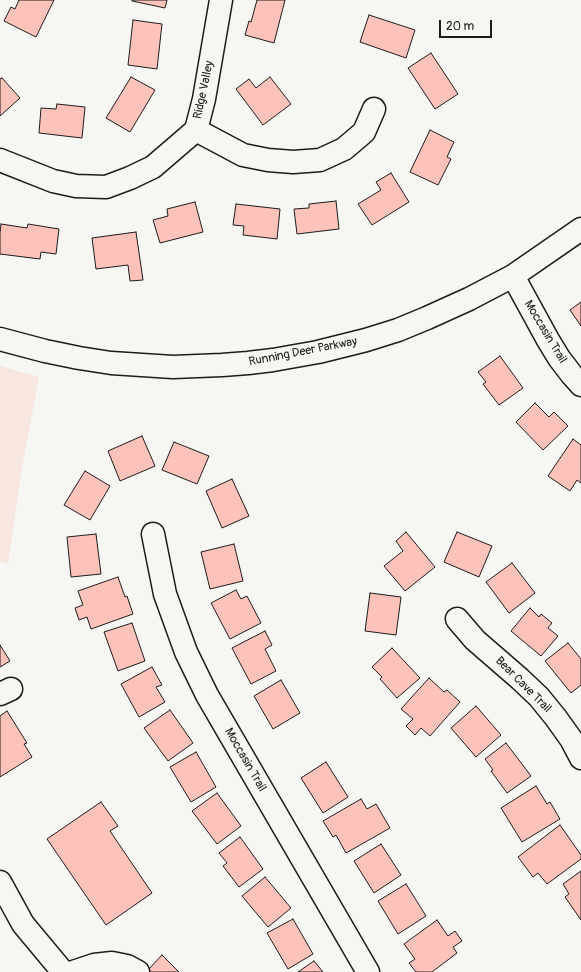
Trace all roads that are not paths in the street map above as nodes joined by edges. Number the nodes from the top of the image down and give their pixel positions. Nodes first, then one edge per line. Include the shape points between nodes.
1 (221, 0) edge
2 (374, 109) dead end
3 (196, 130) junction
4 (0, 160) edge
5 (581, 229) edge
6 (513, 276) junction
7 (0, 339) edge
8 (581, 385) edge
9 (153, 534) dead end
10 (457, 619) dead end
11 (581, 758) edge
12 (0, 882) edge
13 (63, 972) edge
14 (73, 972) edge
15 (138, 972) edge
16 (368, 972) edge

1 - 3 street, Ridge Valley via 204,99
2 - 3 street via 364,132 344,149 320,160 274,161 243,155
3 - 4 street, Ridge Valley via 153,167 106,187 76,186 53,181
5 - 6 street, Running Deer Parkway
6 - 7 street, Running Deer Parkway via 469,300 398,330 318,352 267,361 173,367 111,363 46,351
6 - 8 street, Moccasin Trail via 559,358
9 - 16 street, Moccasin Trail via 165,594 186,652 207,695
10 - 11 street, Bear Cave Trail via 475,640 539,697 560,723
12 - 13 street via 23,924
14 - 15 street via 94,965 112,963 127,966

